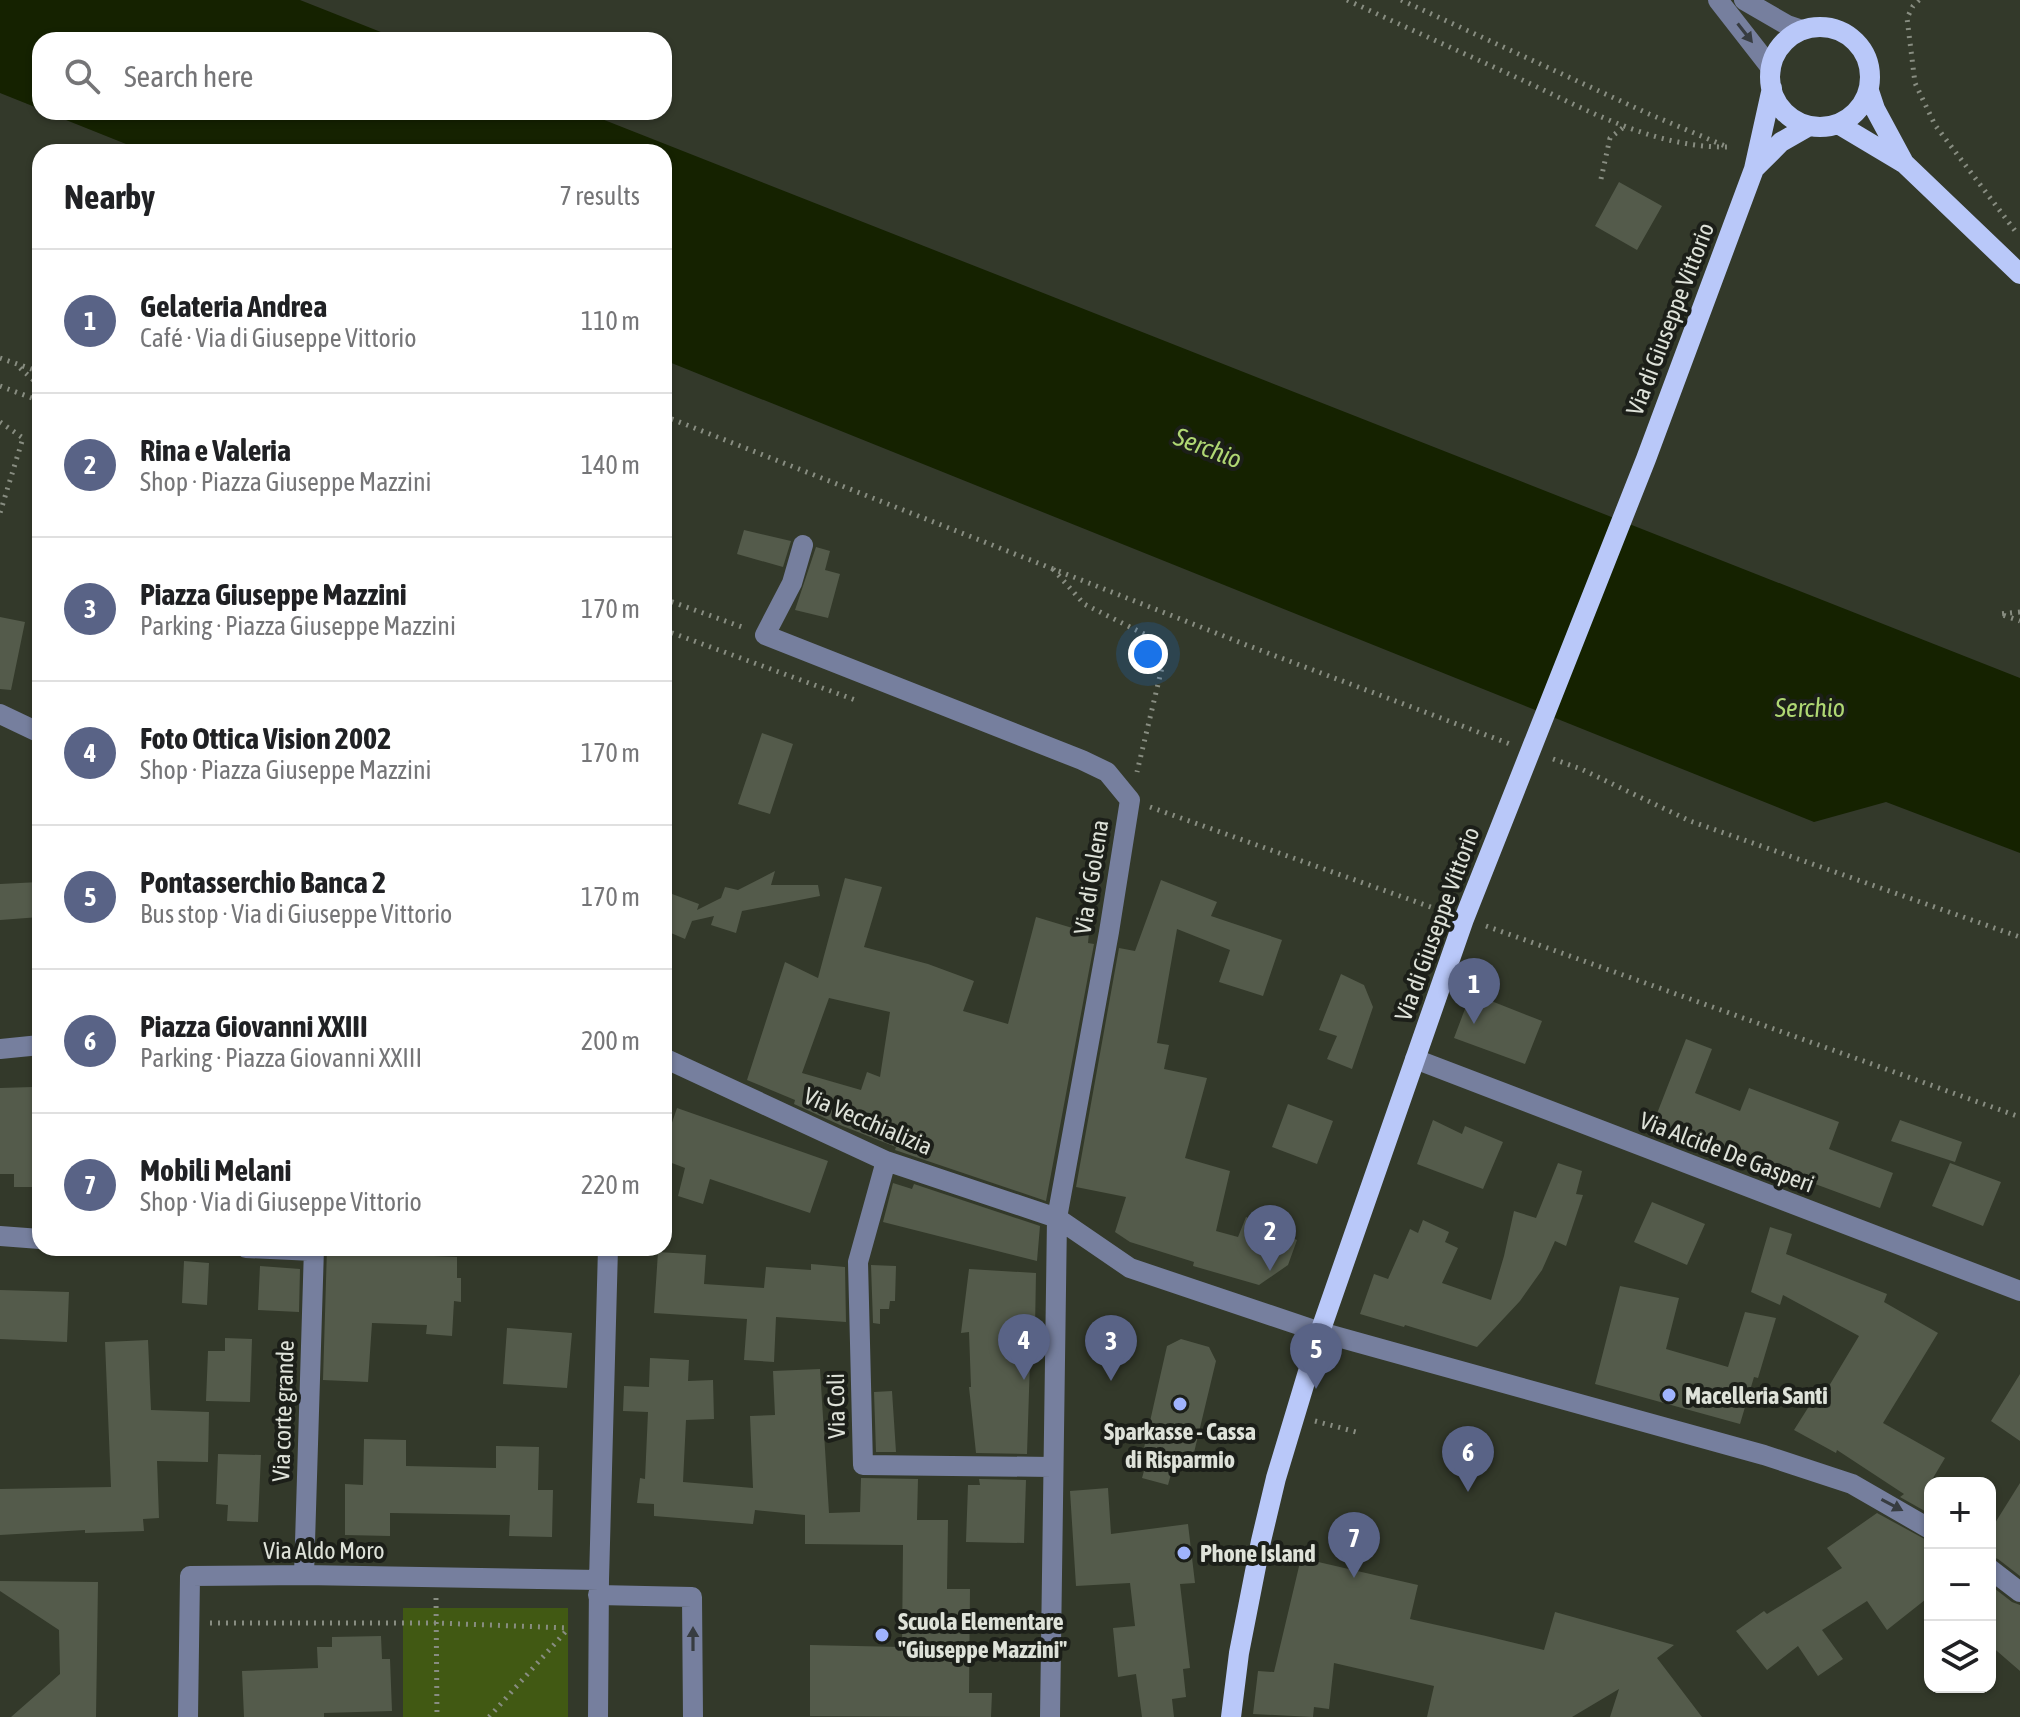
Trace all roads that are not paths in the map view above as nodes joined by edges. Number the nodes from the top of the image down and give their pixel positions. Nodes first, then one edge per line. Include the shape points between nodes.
1 (1718, 0) edge
2 (1744, 0) edge
3 (1802, 30) junction
4 (1771, 78) junction
5 (1869, 91) junction
6 (1838, 124) junction
7 (1809, 126) junction
8 (1905, 164) junction
9 (1754, 169) junction
10 (2014, 268) edge
11 (803, 545) dead end
12 (0, 714) edge
13 (32, 729) edge
14 (32, 1046) edge
15 (0, 1049) edge
16 (1415, 1059) junction
17 (672, 1062) edge
18 (886, 1161) junction
19 (1057, 1218) junction
20 (0, 1236) edge
21 (32, 1238) edge
22 (314, 1256) edge
23 (608, 1256) edge
24 (2020, 1291) edge
25 (1320, 1332) junction
26 (1052, 1467) junction
27 (1924, 1525) edge
28 (1996, 1574) edge
29 (304, 1575) junction
30 (598, 1588) junction
31 (2020, 1592) edge
32 (188, 1717) edge
33 (598, 1717) edge
34 (693, 1717) edge
35 (1050, 1717) edge
36 (1231, 1717) edge

1 -> 4 street via 1748,36
2 - 3 street
3 - 4 main road via 1782,45
3 - 5 main road via 1818,27 1848,35 1868,59
4 - 7 main road via 1781,108
4 - 9 main road, Via di Giuseppe Vittorio
5 - 6 main road via 1858,111
5 - 8 main road
6 - 7 main road
6 - 8 main road
7 - 9 main road via 1781,142
8 - 10 main road
9 - 16 main road, Via di Giuseppe Vittorio via 1464,919
11 - 19 street, Via di Golena via 792,583 765,635 1082,760 1107,772 1130,800
12 - 13 street
14 - 15 street
16 - 24 street, Via Alcide De Gasperi
16 - 25 main road, Via di Giuseppe Vittorio
17 - 18 street, Via Vecchializia
18 - 19 street, Via Vecchializia
18 - 26 street, Via Coli via 858,1262 863,1465
19 - 25 street, Via Vecchializia via 1130,1268
19 - 26 street, Via di Golena
20 - 21 street
22 - 29 street, Via corte grande
23 - 30 street
25 -> 27 street, Via Vecchializia via 1764,1455 1852,1484
25 - 36 main road, Via di Giuseppe Vittorio via 1258,1554
26 - 35 street, Via di Golena
28 - 31 street
29 - 30 street, Via Aldo Moro
29 - 32 street, Via Aldo Moro via 190,1576
30 - 33 street
34 -> 30 street, Via Aldo Moro via 692,1597

